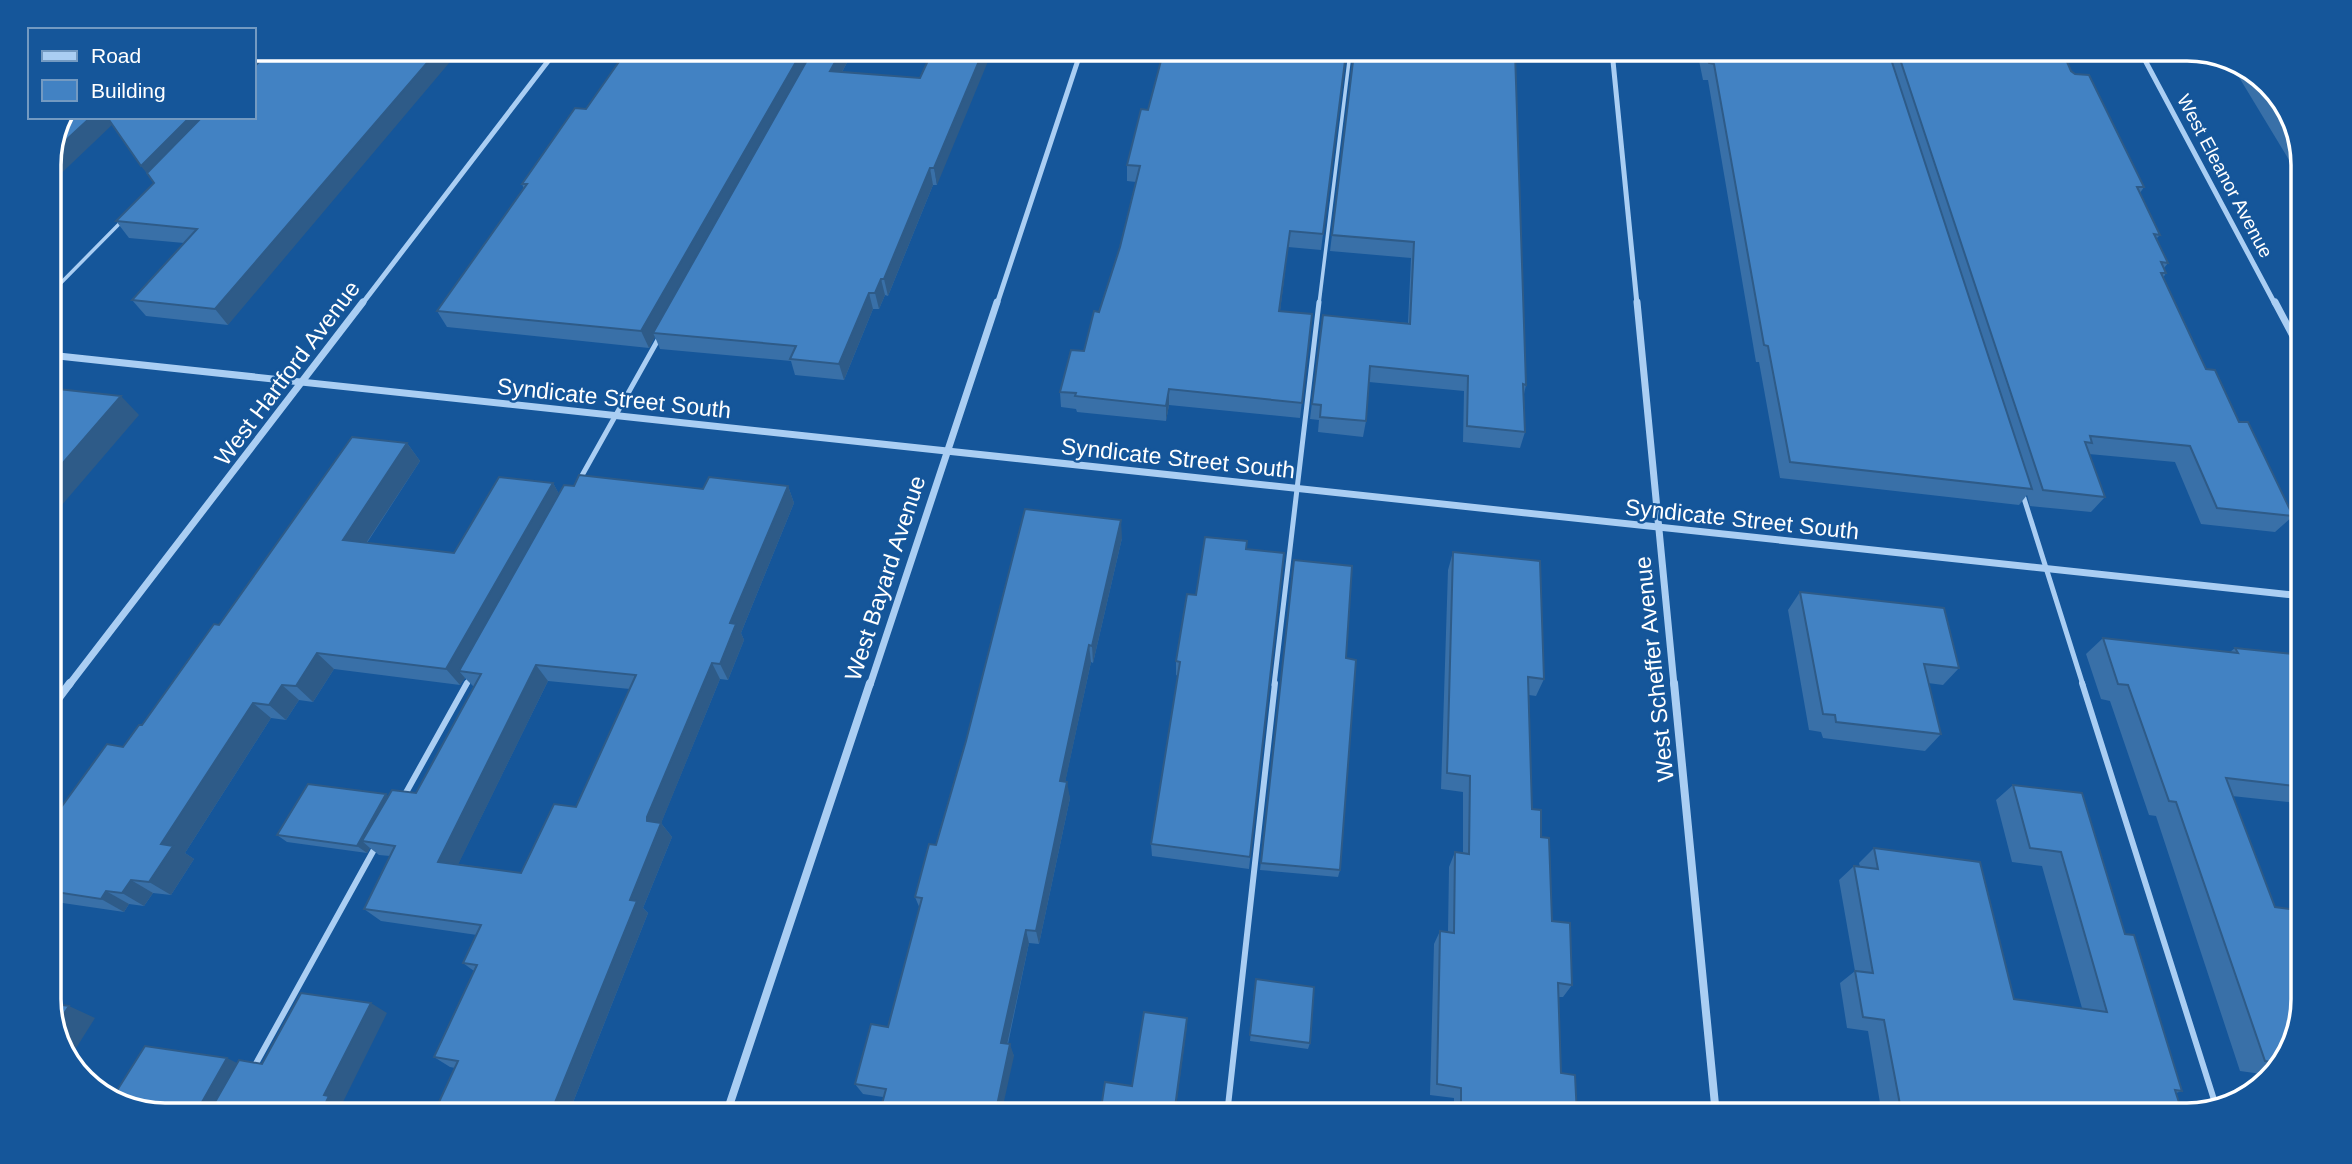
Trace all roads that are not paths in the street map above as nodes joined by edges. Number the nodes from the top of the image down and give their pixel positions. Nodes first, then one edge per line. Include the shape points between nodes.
1 (548, 61) edge
2 (1078, 61) edge
3 (1349, 61) edge
4 (1613, 61) edge
5 (2145, 61) edge
6 (127, 216) edge
7 (61, 283) edge
8 (664, 328) edge
9 (2291, 333) edge
10 (61, 356) edge
11 (302, 382) junction
12 (615, 416) junction
13 (947, 451) junction
14 (577, 484) edge
15 (2019, 484) edge
16 (1296, 488) junction
17 (1660, 527) junction
18 (2046, 569) junction
19 (2291, 595) edge
20 (476, 666) edge
21 (61, 695) edge
22 (402, 799) edge
23 (382, 836) edge
24 (247, 1079) edge
25 (2214, 1099) edge
26 (730, 1103) edge
27 (1228, 1103) edge
28 (1715, 1103) edge

1 - 11 street, West Hartford Avenue
2 - 13 street, West Bayard Avenue
3 - 16 lane
4 - 17 street, West Scheffer Avenue
5 - 9 street, West Eleanor Avenue
6 - 7 lane
8 - 12 lane
10 - 11 street, Syndicate Street South
11 - 12 street, Syndicate Street South
11 - 21 street, West Hartford Avenue
12 - 13 street, Syndicate Street South
12 - 14 lane
13 - 16 street, Syndicate Street South
13 - 26 street, West Bayard Avenue
15 - 18 lane
16 - 17 street, Syndicate Street South
16 - 27 lane
17 - 18 street, Syndicate Street South
17 - 28 street, West Scheffer Avenue
18 - 19 street, Syndicate Street South
18 - 25 lane
20 - 22 lane
23 - 24 lane

